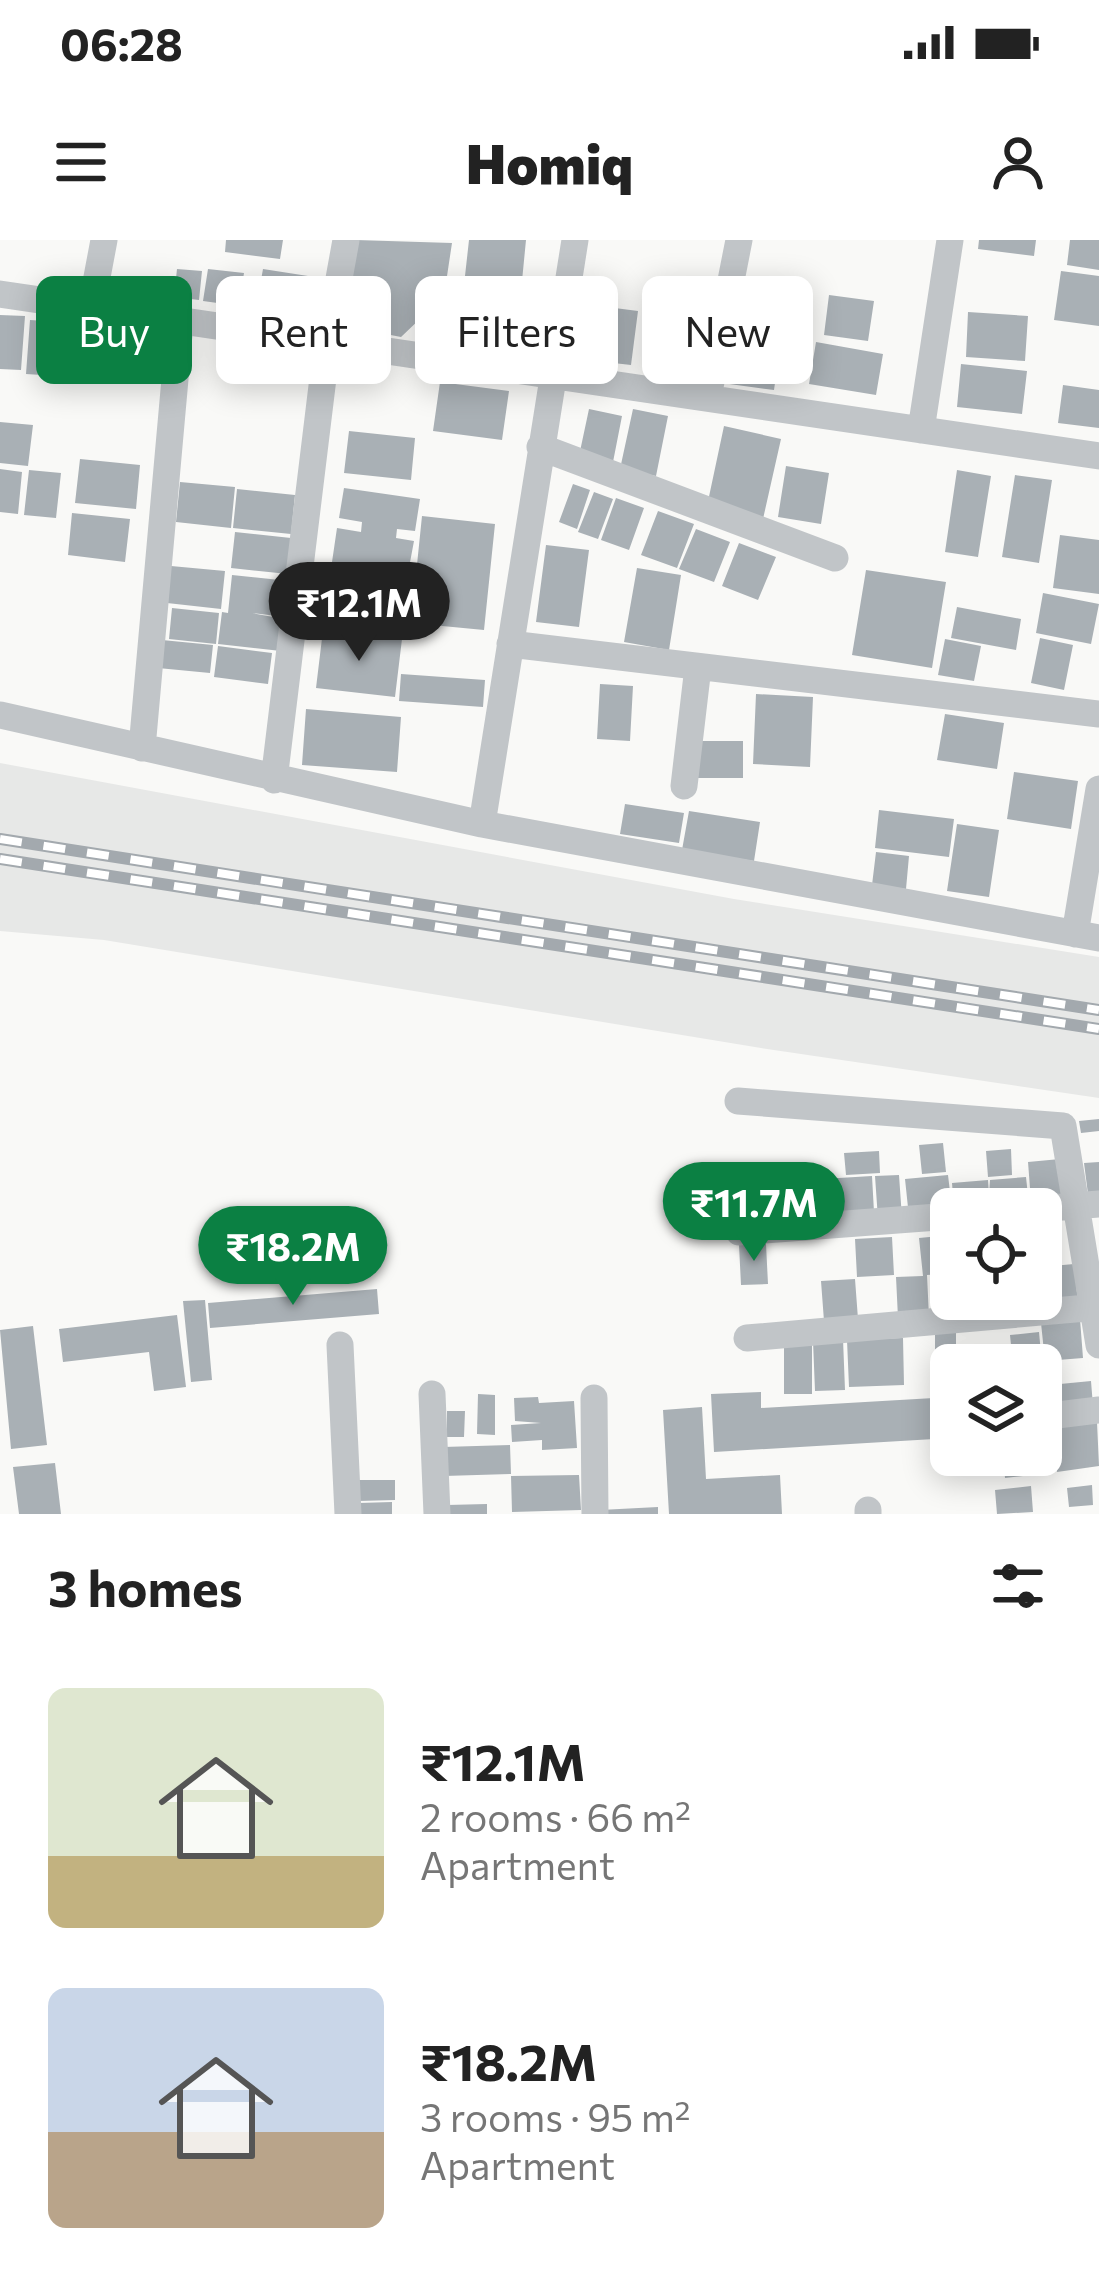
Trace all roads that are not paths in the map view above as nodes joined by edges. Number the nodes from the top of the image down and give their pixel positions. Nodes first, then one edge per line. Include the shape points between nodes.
1 (104, 240) edge
2 (346, 240) edge
3 (574, 240) edge
4 (739, 240) edge
5 (950, 240) edge
6 (97, 276) edge
7 (339, 276) edge
8 (568, 276) edge
9 (0, 294) edge
10 (36, 300) edge
11 (175, 384) edge
12 (322, 384) edge
13 (549, 384) edge
14 (615, 384) edge
15 (708, 397) junction
16 (921, 430) junction
17 (539, 447) junction
18 (1099, 456) edge
19 (835, 558) dead end
20 (510, 644) junction
21 (698, 667) junction
22 (0, 715) edge
23 (1099, 715) edge
24 (142, 748) junction
25 (274, 780) junction
26 (684, 786) dead end
27 (1099, 789) edge
28 (482, 824) junction
29 (1087, 936) edge
30 (738, 1101) dead end
31 (1089, 1205) edge
32 (930, 1218) edge
33 (739, 1232) dead end
34 (1096, 1308) edge
35 (747, 1338) dead end
36 (340, 1345) dead end
37 (1099, 1345) edge
38 (432, 1394) dead end
39 (594, 1398) dead end
40 (1099, 1410) edge
41 (1062, 1414) edge
42 (348, 1514) edge
43 (437, 1514) edge
44 (595, 1514) edge

1 - 6 street
2 - 7 street
3 - 8 street
4 - 15 street
5 - 16 street
9 - 10 street
11 - 24 street
12 - 25 street
13 - 17 street
14 - 15 street
15 - 16 street
16 - 18 street
17 - 19 street
17 - 20 street
20 - 21 street
20 - 28 street
21 - 23 street
21 - 26 street
22 - 24 street
24 - 25 street
25 - 28 street
27 - 29 street
28 - 29 street
30 - 31 street via 1063,1126
31 - 34 street
32 - 33 street
34 - 35 street
34 - 37 street
36 - 42 street
38 - 43 street
39 - 44 street
40 - 41 street

